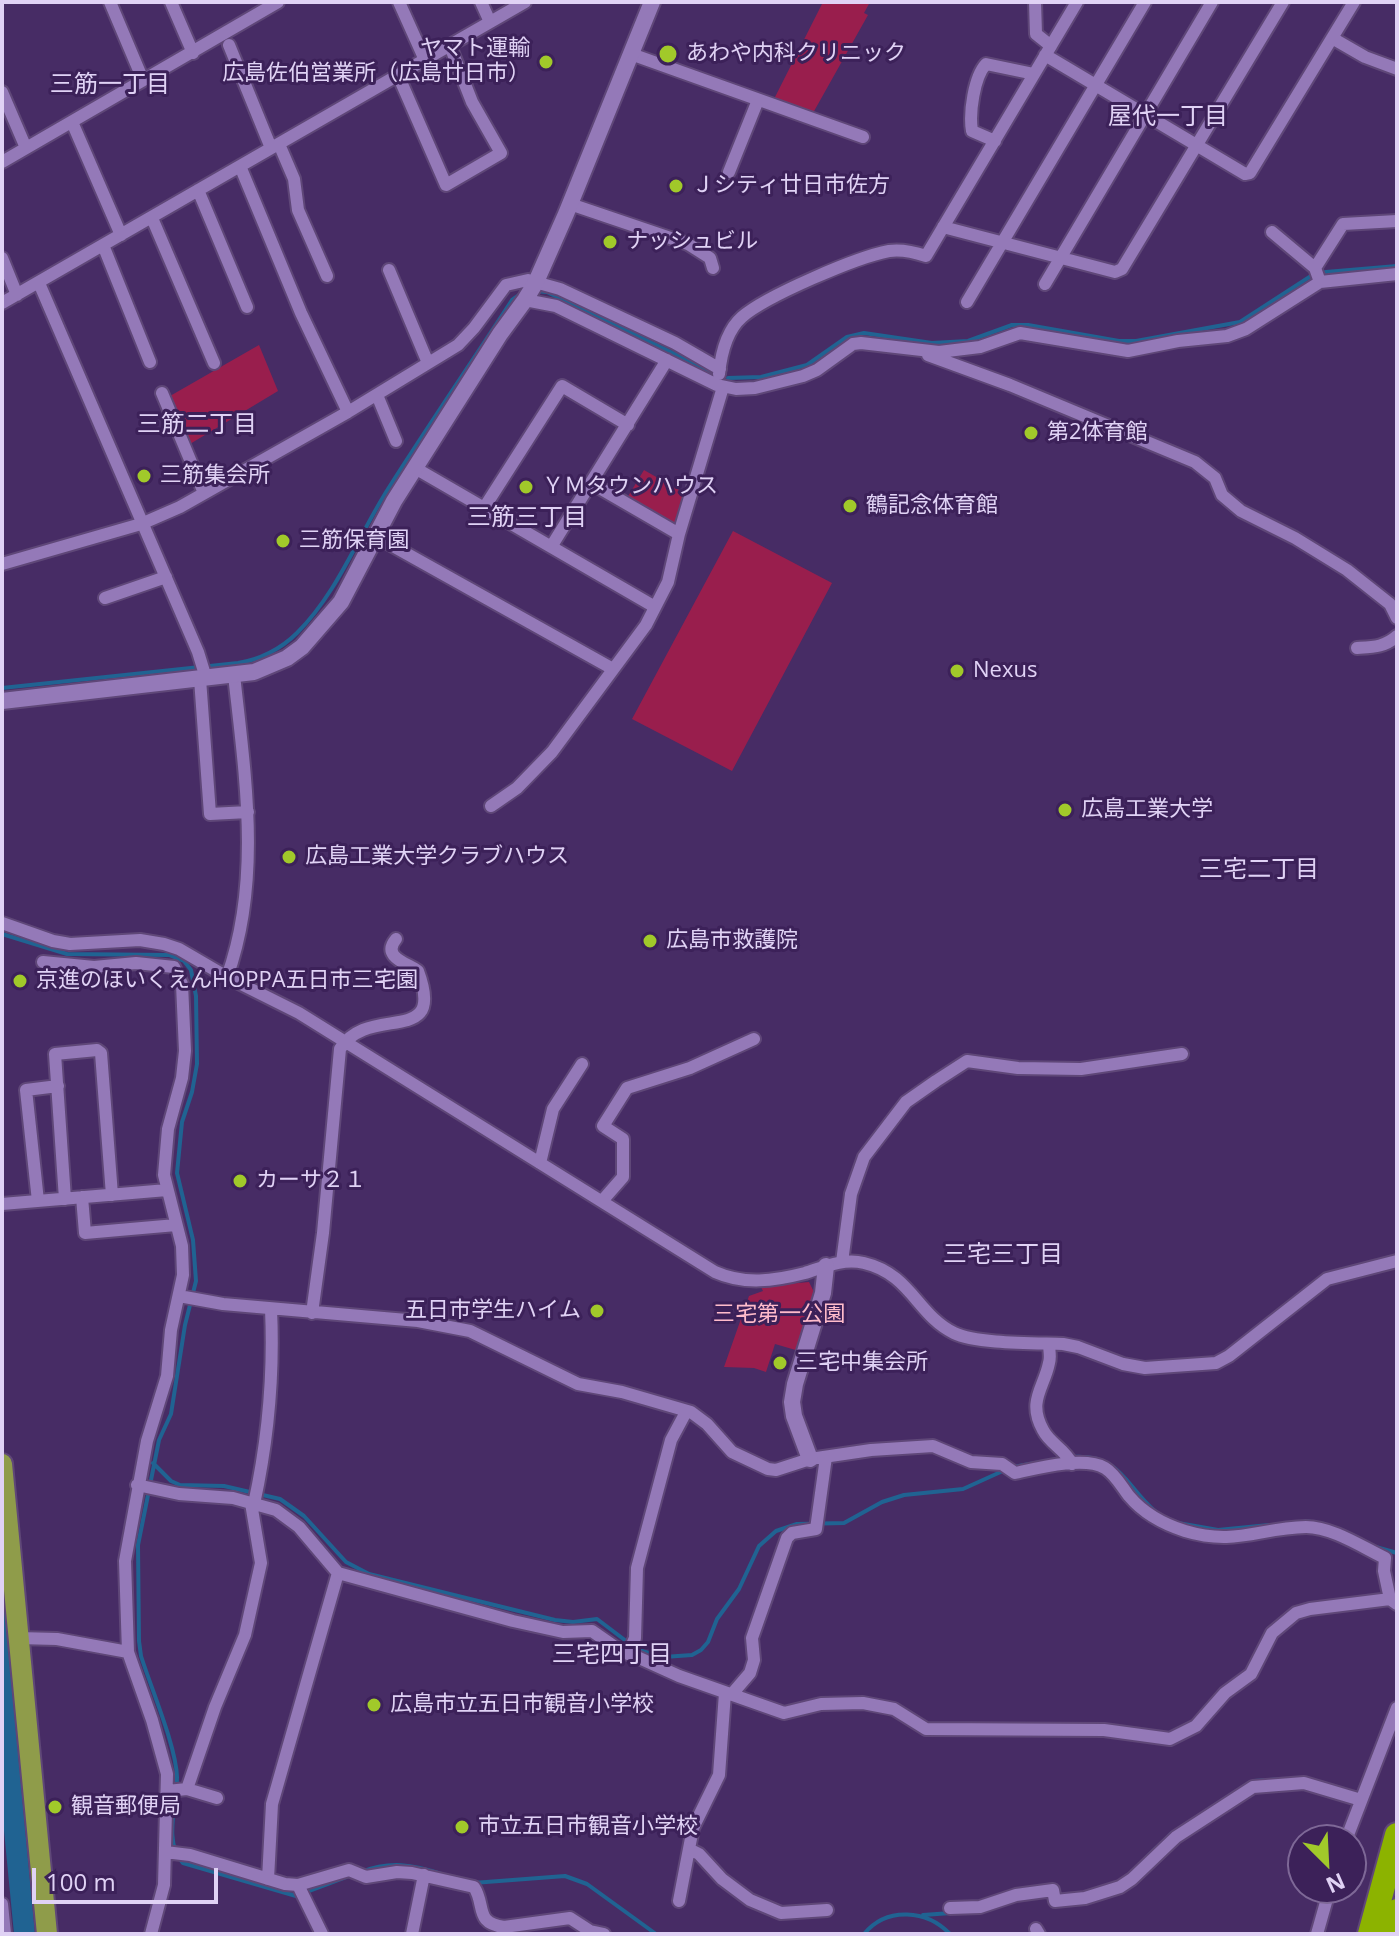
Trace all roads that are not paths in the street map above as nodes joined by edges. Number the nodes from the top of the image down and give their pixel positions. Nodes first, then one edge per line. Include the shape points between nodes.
1 (110, 2) edge
2 (171, 2) edge
3 (278, 2) edge
4 (399, 2) edge
5 (481, 2) edge
6 (525, 2) edge
7 (652, 2) edge
8 (1035, 2) edge
9 (1077, 2) edge
10 (1145, 2) edge
11 (1212, 2) edge
12 (1283, 2) edge
13 (1354, 2) edge
14 (490, 22) junction
15 (1332, 38) junction
16 (229, 45) dead end
17 (450, 46) junction
18 (1048, 51) junction
19 (193, 53) junction
20 (631, 54) junction
21 (425, 60) junction
22 (1397, 69) edge
23 (1034, 74) junction
24 (398, 75) junction
25 (143, 80) junction
26 (1098, 85) junction
27 (2, 92) edge
28 (758, 100) junction
29 (1147, 115) junction
30 (72, 122) junction
31 (863, 137) dead end
32 (995, 141) junction
33 (1197, 145) junction
34 (275, 146) junction
35 (26, 148) junction
36 (2, 162) edge
37 (240, 166) junction
38 (729, 172) dead end
39 (198, 190) junction
40 (570, 204) junction
41 (152, 218) junction
42 (1397, 221) edge
43 (943, 227) junction
44 (1272, 232) dead end
45 (121, 235) junction
46 (1003, 244) junction
47 (103, 245) junction
48 (2, 258) edge
49 (1061, 258) junction
50 (713, 268) dead end
51 (1315, 268) junction
52 (389, 270) dead end
53 (1397, 274) edge
54 (327, 276) dead end
55 (536, 282) junction
56 (1320, 282) junction
57 (39, 283) junction
58 (1045, 284) dead end
59 (17, 295) junction
60 (526, 300) junction
61 (967, 302) dead end
62 (2, 303) edge
63 (247, 307) dead end
64 (918, 351) junction
65 (667, 360) junction
66 (150, 362) dead end
67 (214, 363) dead end
68 (428, 363) junction
69 (720, 369) junction
70 (720, 386) junction
71 (162, 393) dead end
72 (377, 395) junction
73 (348, 412) junction
74 (628, 425) junction
75 (396, 441) dead end
76 (415, 468) junction
77 (591, 483) junction
78 (204, 493) junction
79 (484, 508) junction
80 (141, 524) junction
81 (679, 534) junction
82 (375, 536) junction
83 (551, 547) junction
84 (2, 564) edge
85 (166, 577) junction
86 (105, 598) dead end
87 (655, 607) junction
88 (1396, 616) edge
89 (1397, 636) edge
90 (1357, 648) dead end
91 (613, 669) junction
92 (234, 675) junction
93 (204, 677) junction
94 (2, 701) edge
95 (491, 806) dead end
96 (248, 812) junction
97 (2, 923) edge
98 (396, 939) dead end
99 (177, 958) junction
100 (43, 962) dead end
101 (227, 977) junction
102 (754, 1039) dead end
103 (345, 1041) junction
104 (1182, 1054) dead end
105 (582, 1064) dead end
106 (58, 1086) junction
107 (540, 1163) junction
108 (167, 1190) junction
109 (112, 1195) junction
110 (82, 1197) junction
111 (65, 1199) junction
112 (38, 1201) junction
113 (602, 1201) junction
114 (2, 1204) edge
115 (176, 1225) junction
116 (1397, 1261) edge
117 (834, 1264) junction
118 (181, 1296) junction
119 (271, 1309) junction
120 (312, 1313) junction
121 (1049, 1344) junction
122 (686, 1412) junction
123 (818, 1458) junction
124 (1069, 1459) junction
125 (2, 1464) edge
126 (139, 1485) junction
127 (255, 1498) junction
128 (338, 1573) junction
129 (7, 1591) edge
130 (1393, 1601) edge
131 (18, 1638) junction
132 (631, 1649) junction
133 (128, 1652) junction
134 (728, 1694) junction
135 (1397, 1708) edge
136 (186, 1790) junction
137 (168, 1791) junction
138 (217, 1798) dead end
139 (1361, 1800) junction
140 (1352, 1824) edge
141 (1397, 1835) edge
142 (689, 1849) junction
143 (172, 1853) junction
144 (424, 1875) junction
145 (268, 1879) junction
146 (301, 1891) junction
147 (679, 1901) dead end
148 (2, 1904) edge
149 (1325, 1904) edge
150 (950, 1908) dead end
151 (827, 1910) dead end
152 (1397, 1911) edge
153 (524, 1929) edge
154 (491, 1930) edge
155 (5, 1934) edge
156 (47, 1934) edge
157 (151, 1934) edge
158 (322, 1934) edge
159 (412, 1934) edge
160 (604, 1934) edge
161 (1317, 1934) edge
162 (1370, 1934) edge
163 (1391, 1934) edge

1 - 25 street
2 - 19 street
3 - 19 street
4 - 21 street
5 - 14 street
6 - 14 street
7 - 20 street
8 - 18 street via 1036,34
9 - 18 street
10 - 26 street
11 - 29 street
12 - 33 street
13 - 15 street
14 - 17 street
15 - 22 street
15 - 33 street via 1250,173
16 - 34 street
17 - 21 street
17 - 24 street via 472,102 501,153 446,185
18 - 23 street
18 - 26 street
19 - 25 street
20 - 28 street
20 - 40 street
21 - 24 street
23 - 32 street
23 - 32 street via 986,64 980,71 972,131
24 - 34 street
25 - 30 street
26 - 29 street
26 - 46 street
27 - 35 street
28 - 31 street
28 - 38 street
29 - 33 street
29 - 49 street
30 - 35 street
30 - 45 street
32 - 43 street
33 - 49 street via 1122,269 1115,272
34 - 37 street
34 - 54 street via 294,179 298,210
35 - 36 street
37 - 39 street
37 - 73 street
39 - 41 street
39 - 63 street
40 - 50 street via 688,244 710,258
40 - 55 street
41 - 45 street
41 - 67 street
42 - 51 street via 1343,224
43 - 46 street
43 - 69 street via 926,256 891,250 855,261 743,316 727,340
44 - 51 street
45 - 47 street
46 - 49 street
46 - 61 street
47 - 57 street
47 - 66 street
48 - 59 street
49 - 58 street
51 - 56 street
52 - 68 street
53 - 56 street
55 - 60 street
55 - 68 street via 506,285 466,337
55 - 69 street via 584,299
56 - 64 street via 1227,336 1120,351 1020,333 980,347
57 - 59 street
57 - 80 street
59 - 62 street
60 - 65 street via 556,306
60 - 76 street
64 - 70 street via 853,344 803,376 755,388
64 - 88 street via 1195,462 1241,511 1347,570 1390,604
65 - 70 street
65 - 74 street
68 - 72 street
69 - 70 street
70 - 81 street
71 - 78 street
72 - 73 street
72 - 75 street
73 - 78 street
74 - 77 street
74 - 79 street via 562,386
76 - 79 street
76 - 82 street
77 - 81 street
77 - 83 street
78 - 80 street
79 - 83 street
80 - 84 street
80 - 85 street
81 - 87 street via 668,582
82 - 91 street
82 - 92 street via 342,600 312,638 273,665
83 - 87 street
85 - 86 street
85 - 93 street
87 - 91 street
89 - 90 street via 1390,643
91 - 95 street via 552,752
92 - 93 street
92 - 96 street
93 - 94 street
93 - 96 street via 210,814
96 - 101 street via 246,879
97 - 99 street via 70,944 140,940
98 - 103 street via 391,945 395,958 418,971 422,981 421,1014 410,1021 369,1027
99 - 100 street via 94,967
99 - 101 street
99 - 108 street via 185,1051 166,1144
101 - 103 street
102 - 113 street via 690,1068 627,1088 603,1126 623,1139 623,1177
103 - 107 street
103 - 120 street via 340,1049
104 - 117 street via 1069,1069 967,1061 906,1102 864,1157
105 - 107 street via 553,1109
106 - 109 street via 55,1054 101,1053
106 - 111 street
106 - 112 street via 26,1090
107 - 113 street
108 - 109 street
108 - 115 street
109 - 110 street
110 - 111 street
110 - 115 street via 85,1233
111 - 112 street
112 - 114 street
113 - 117 street via 736,1281 760,1281
115 - 118 street via 184,1262
116 - 121 street via 1327,1279 1216,1363 1145,1368 1078,1347
117 - 121 street via 864,1263 887,1270 956,1334
117 - 123 street via 792,1402 794,1416
118 - 119 street
118 - 126 street
119 - 120 street
119 - 127 street via 271,1388
120 - 122 street via 418,1321 470,1331 578,1384
121 - 124 street via 1038,1420
122 - 123 street via 702,1419 732,1452 768,1469
122 - 132 street via 671,1440 637,1568
123 - 124 street via 933,1446 1015,1473
123 - 134 street via 816,1529 787,1538 752,1638 750,1673
124 - 130 street via 1105,1468 1152,1517 1185,1531 1223,1539 1307,1527 1334,1535 1385,1558
125 - 129 main road
126 - 127 street via 179,1494
126 - 133 street via 125,1561
127 - 128 street via 289,1519
127 - 136 street via 261,1563 245,1635
128 - 132 street via 513,1621 563,1632 592,1631
128 - 145 street via 272,1804
129 - 131 main road
130 - 134 street via 1296,1613 1272,1633 1251,1674 1225,1693 1196,1726 1170,1739 1104,1730 926,1729 877,1705 821,1704 788,1714
131 - 133 street
131 - 156 main road
132 - 134 street
133 - 137 street via 165,1763
134 - 142 street via 719,1775 693,1828
135 - 139 street
136 - 137 street
136 - 138 street
137 - 143 street
139 - 140 street
139 - 150 street via 1304,1783 1253,1787 1176,1837 1120,1887 1085,1898 1055,1901 1053,1890 980,1907
141 - 162 highway
142 - 147 street
142 - 151 street via 750,1900 781,1913
143 - 145 street
143 - 157 street
144 - 146 street via 362,1876 349,1870
144 - 154 street via 474,1887
144 - 159 street
145 - 146 street
146 - 158 street
148 - 155 street
149 - 161 street
152 - 163 highway
153 - 154 street
153 - 160 street via 570,1918

